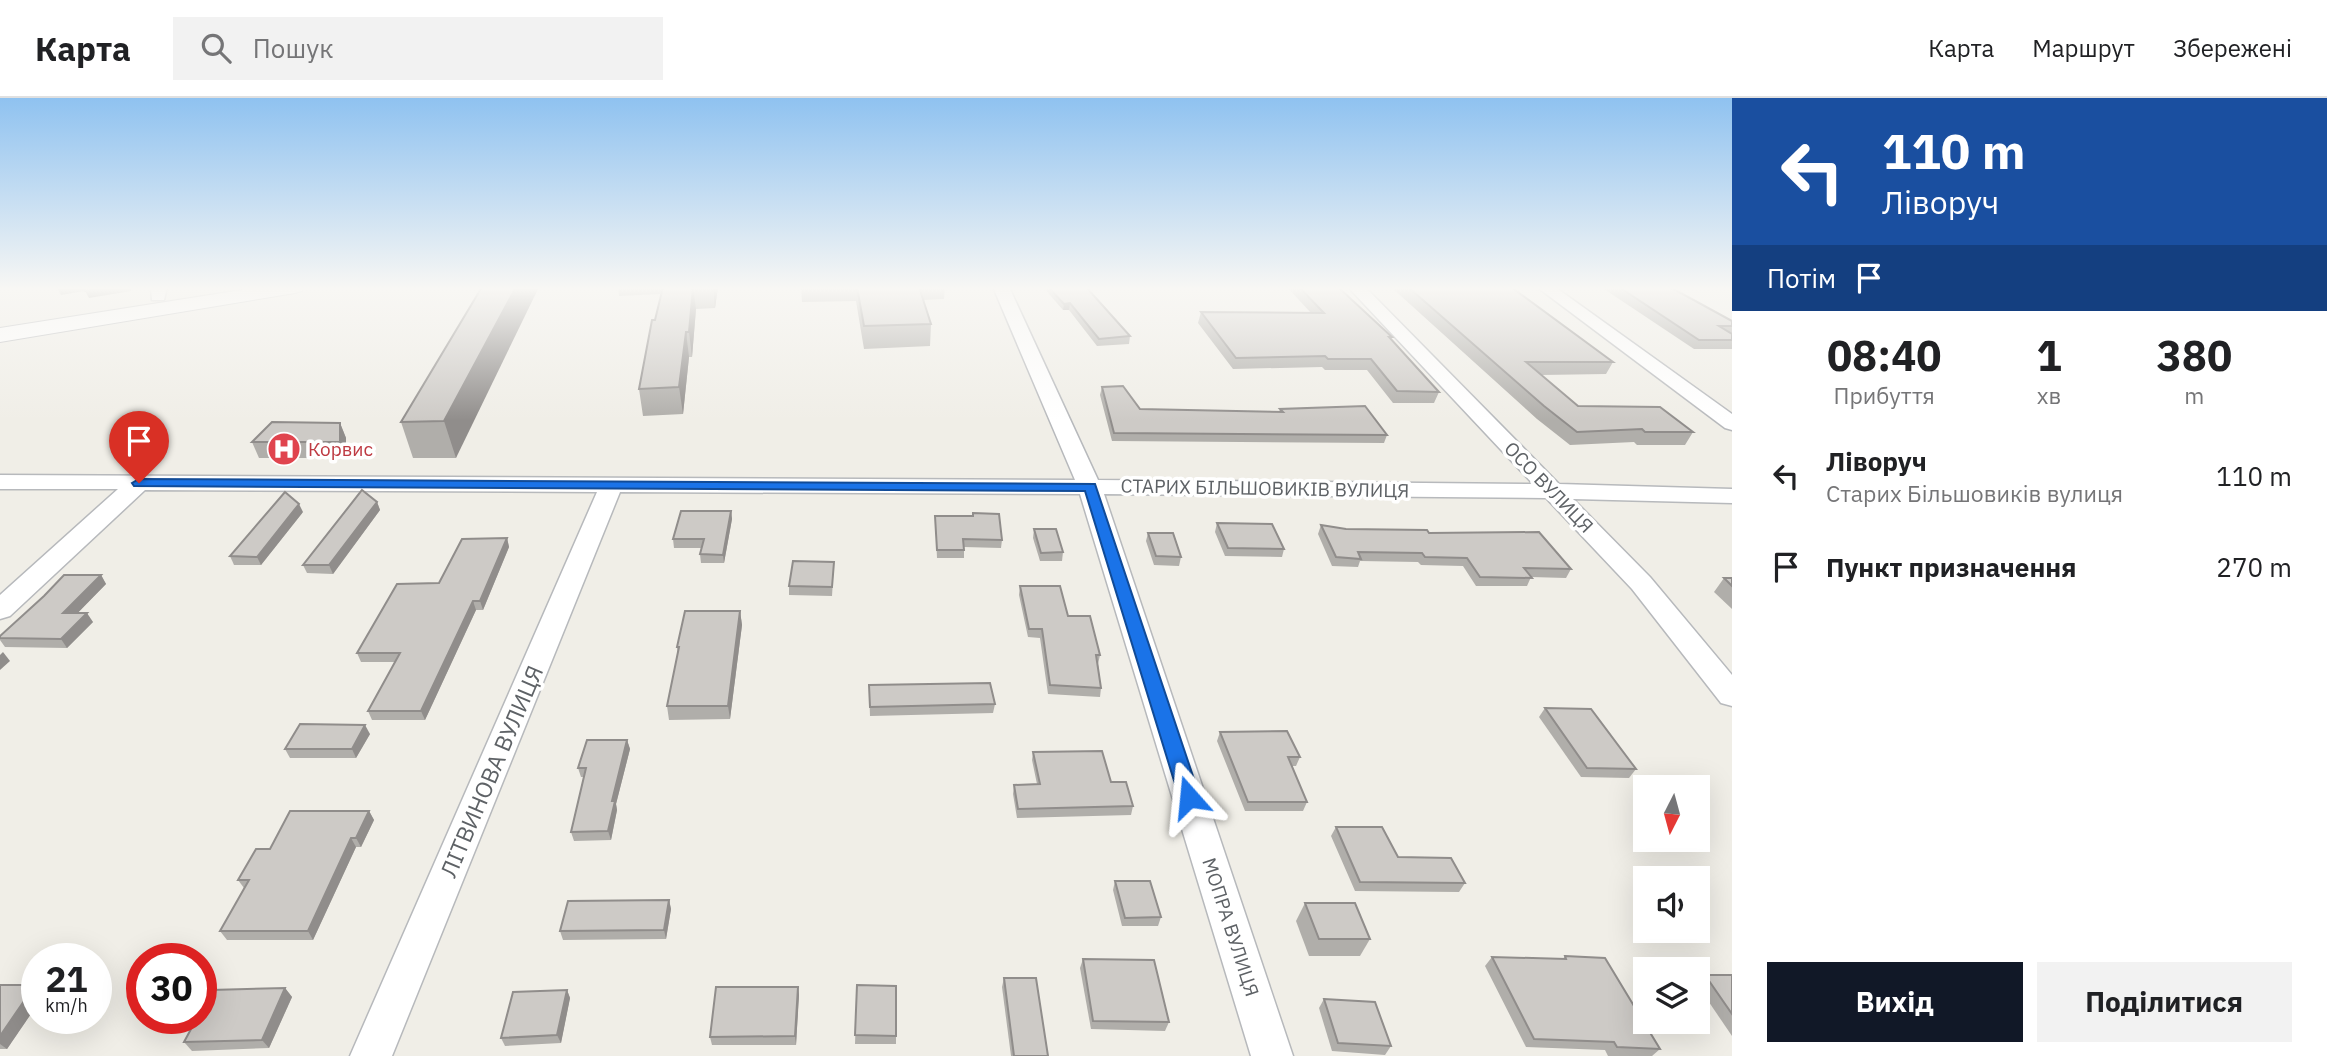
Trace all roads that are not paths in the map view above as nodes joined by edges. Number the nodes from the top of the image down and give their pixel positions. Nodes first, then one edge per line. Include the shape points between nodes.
1 (20, 332) edge
2 (1021, 332) edge
3 (1399, 332) edge
4 (1606, 332) edge
5 (0, 335) edge
6 (1732, 424) edge
7 (0, 482) edge
8 (139, 483) junction
9 (611, 486) junction
10 (1090, 486) junction
11 (1553, 491) junction
12 (1732, 496) edge
13 (0, 610) edge
14 (1732, 695) edge
15 (371, 1056) edge
16 (1272, 1056) edge

1 - 5 street
2 - 10 street, МОПРА ВУЛИЦЯ
3 - 11 street, ОСО ВУЛИЦЯ
4 - 6 street
7 - 8 street, СТАРИХ БІЛЬШОВИКІВ ВУЛИЦЯ
8 - 9 street, СТАРИХ БІЛЬШОВИКІВ ВУЛИЦЯ
8 - 13 street
9 - 10 street, СТАРИХ БІЛЬШОВИКІВ ВУЛИЦЯ
9 - 15 street, ЛІТВИНОВА ВУЛИЦЯ
10 - 11 street, СТАРИХ БІЛЬШОВИКІВ ВУЛИЦЯ
10 - 16 street, МОПРА ВУЛИЦЯ
11 - 12 street, СТАРИХ БІЛЬШОВИКІВ ВУЛИЦЯ
11 - 14 street, ОСО ВУЛИЦЯ via 1641,583

